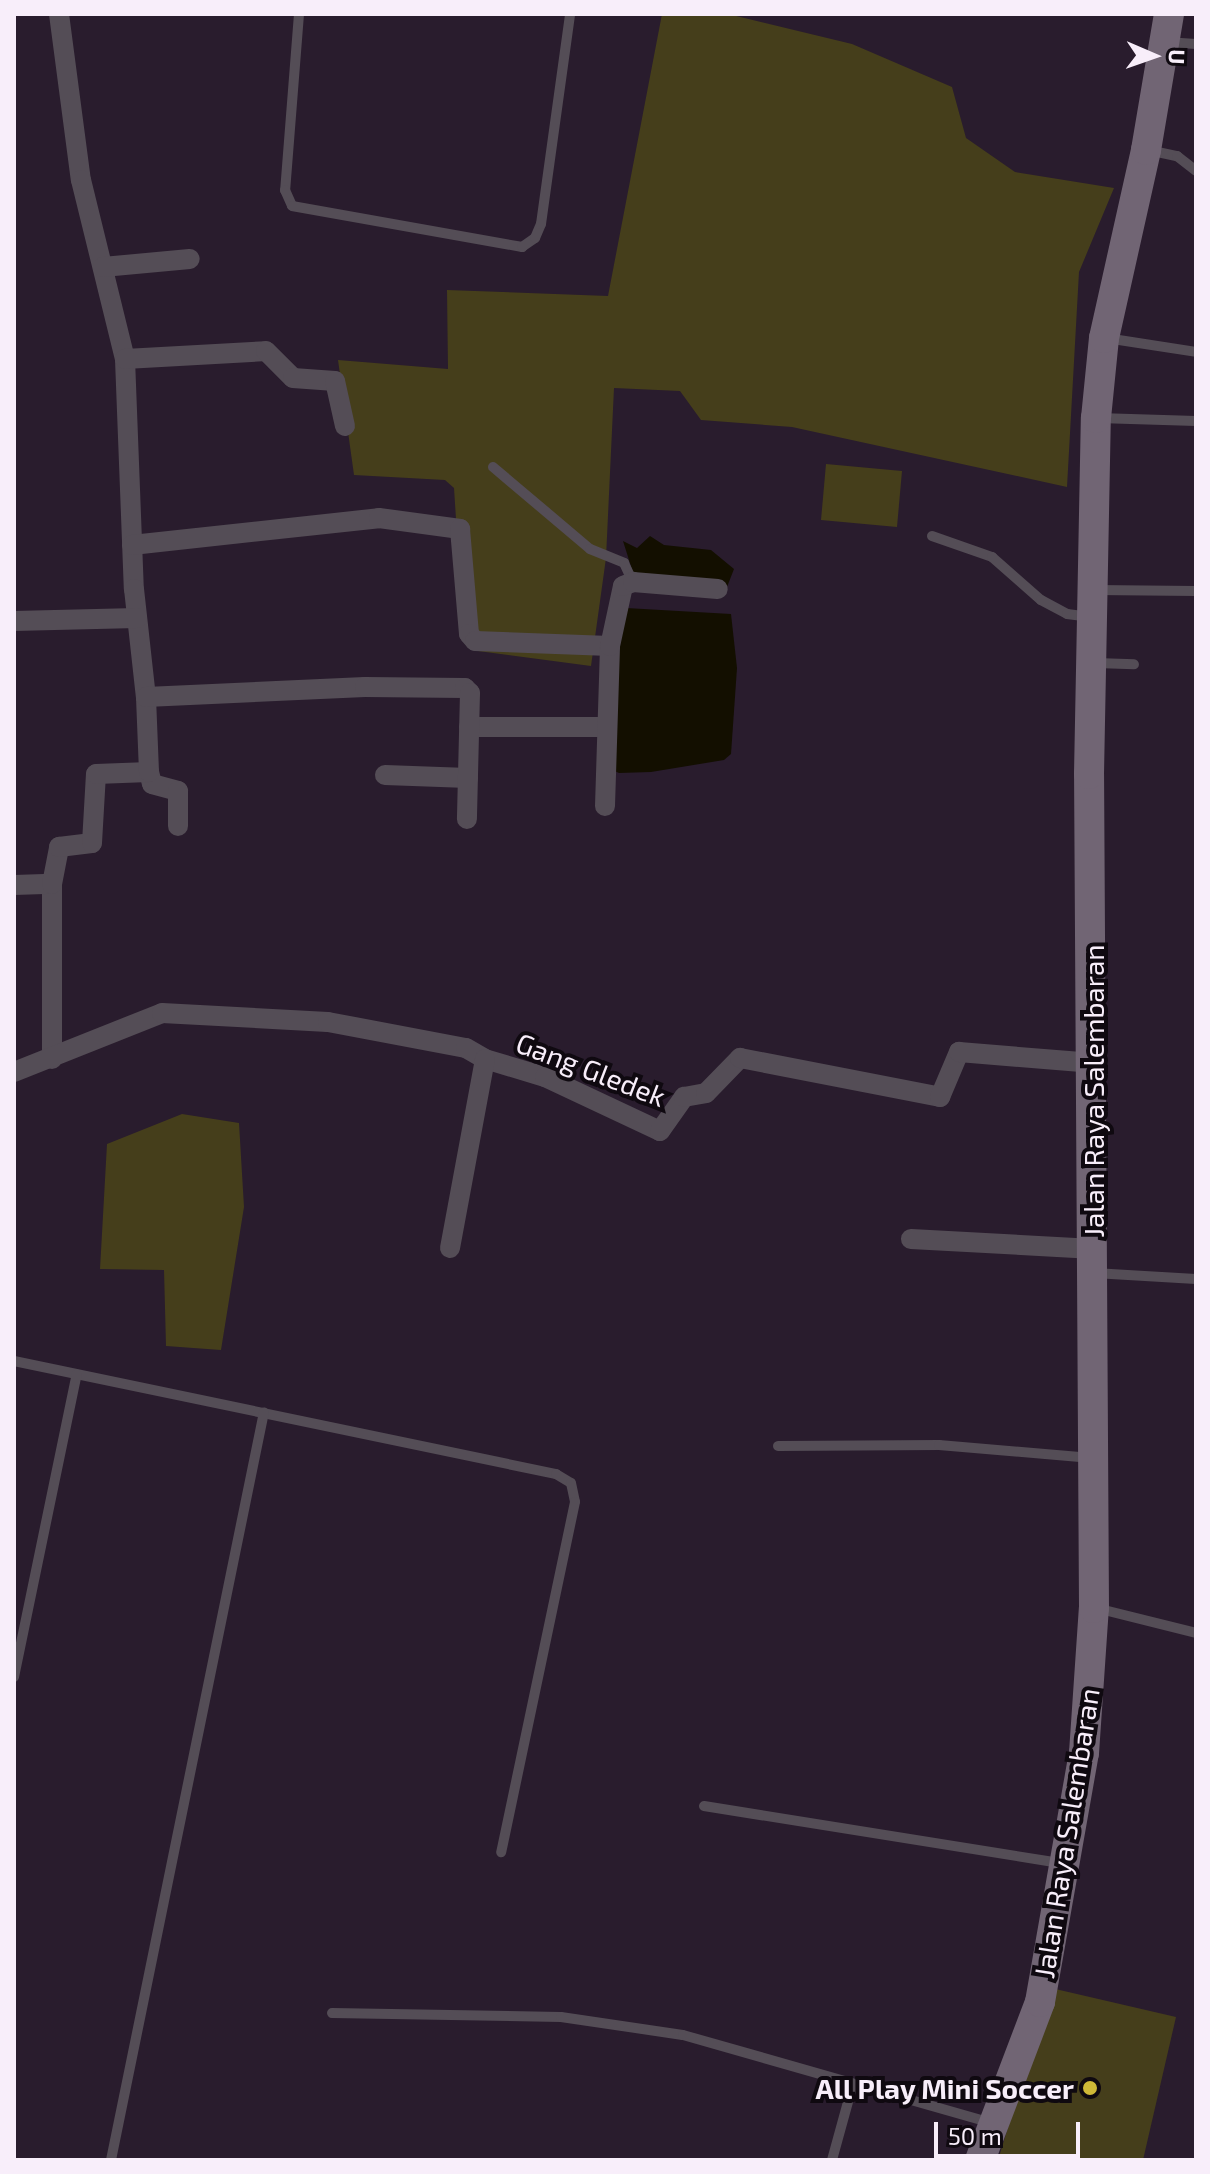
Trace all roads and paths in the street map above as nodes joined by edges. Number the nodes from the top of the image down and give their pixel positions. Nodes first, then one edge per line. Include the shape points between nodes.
1 (59, 14) edge
2 (299, 14) edge
3 (570, 14) edge
4 (1177, 33) edge
5 (1146, 150) junction
6 (1196, 171) edge
7 (190, 259) dead end
8 (103, 267) junction
9 (1104, 338) junction
10 (1196, 352) edge
11 (125, 359) junction
12 (1096, 418) junction
13 (1196, 421) edge
14 (345, 426) dead end
15 (493, 467) dead end
16 (932, 536) dead end
17 (132, 545) junction
18 (633, 582) junction
19 (718, 589) dead end
20 (1196, 591) edge
21 (1093, 604) junction
22 (137, 618) junction
23 (14, 621) edge
24 (610, 646) junction
25 (1092, 663) junction
26 (1134, 664) dead end
27 (146, 697) junction
28 (469, 727) junction
29 (606, 727) junction
30 (149, 772) junction
31 (385, 775) dead end
32 (468, 778) junction
33 (605, 806) dead end
34 (467, 819) dead end
35 (178, 826) dead end
36 (52, 884) junction
37 (14, 885) edge
38 (52, 1059) junction
39 (485, 1059) junction
40 (1094, 1063) junction
41 (14, 1072) edge
42 (911, 1239) dead end
43 (450, 1248) dead end
44 (1093, 1261) junction
45 (1196, 1279) edge
46 (14, 1361) edge
47 (77, 1374) junction
48 (264, 1412) junction
49 (778, 1446) dead end
50 (1093, 1458) junction
51 (1094, 1608) junction
52 (1196, 1633) edge
53 (14, 1677) edge
54 (704, 1806) dead end
55 (501, 1852) dead end
56 (1067, 1865) junction
57 (332, 2013) dead end
58 (853, 2084) junction
59 (993, 2124) junction
60 (111, 2160) edge
61 (832, 2160) edge
62 (980, 2160) edge

1 - 8 street via 81,180
2 - 3 lane via 285,190 292,206 522,247 530,245 541,224
4 - 5 main road, Jalan Raya Salembaran
5 - 6 lane via 1177,156
5 - 9 main road, Jalan Raya Salembaran
7 - 8 street
8 - 11 street
9 - 10 lane
9 - 12 main road, Jalan Raya Salembaran
11 - 14 street via 266,351 293,378 335,381
11 - 17 street
12 - 13 lane
12 - 21 main road, Jalan Raya Salembaran
15 - 18 lane via 590,549 624,563
16 - 21 lane via 992,557 1041,600 1067,614
17 - 22 street
17 - 24 street via 379,518 460,529 469,634 475,641
18 - 19 street
18 - 24 street via 620,595
20 - 21 lane
21 - 25 main road, Jalan Raya Salembaran
22 - 23 street
22 - 27 street
24 - 29 street
25 - 26 lane
25 - 40 main road, Jalan Raya Salembaran
27 - 28 street via 465,688
27 - 30 street
28 - 29 street
28 - 32 street
29 - 33 street
30 - 35 street via 152,784 178,791
30 - 36 street via 96,774 92,843 57,849
31 - 32 street
32 - 34 street
36 - 37 street
36 - 38 street
38 - 39 street, Gang Gledek via 162,1013 191,1012 408,1034 466,1048
38 - 41 street, Gang Gledek
39 - 40 street, Gang Gledek via 545,1077 660,1131 684,1097 706,1093 740,1058 940,1097 959,1052
39 - 43 street
40 - 44 main road, Jalan Raya Salembaran
42 - 44 street
44 - 45 lane
44 - 50 main road, Jalan Raya Salembaran
46 - 47 lane
47 - 48 lane
47 - 53 lane
48 - 55 lane via 556,1474 571,1483 575,1502
48 - 60 lane
49 - 50 lane via 939,1445
50 - 51 main road, Jalan Raya Salembaran
51 - 52 lane
51 - 56 main road, Jalan Raya Salembaran via 1084,1753
54 - 56 lane
56 - 59 main road, Jalan Raya Salembaran via 1040,2002
57 - 58 lane via 561,2017 683,2035
58 - 59 lane
58 - 61 lane
59 - 62 main road, Jalan Raya Salembaran

